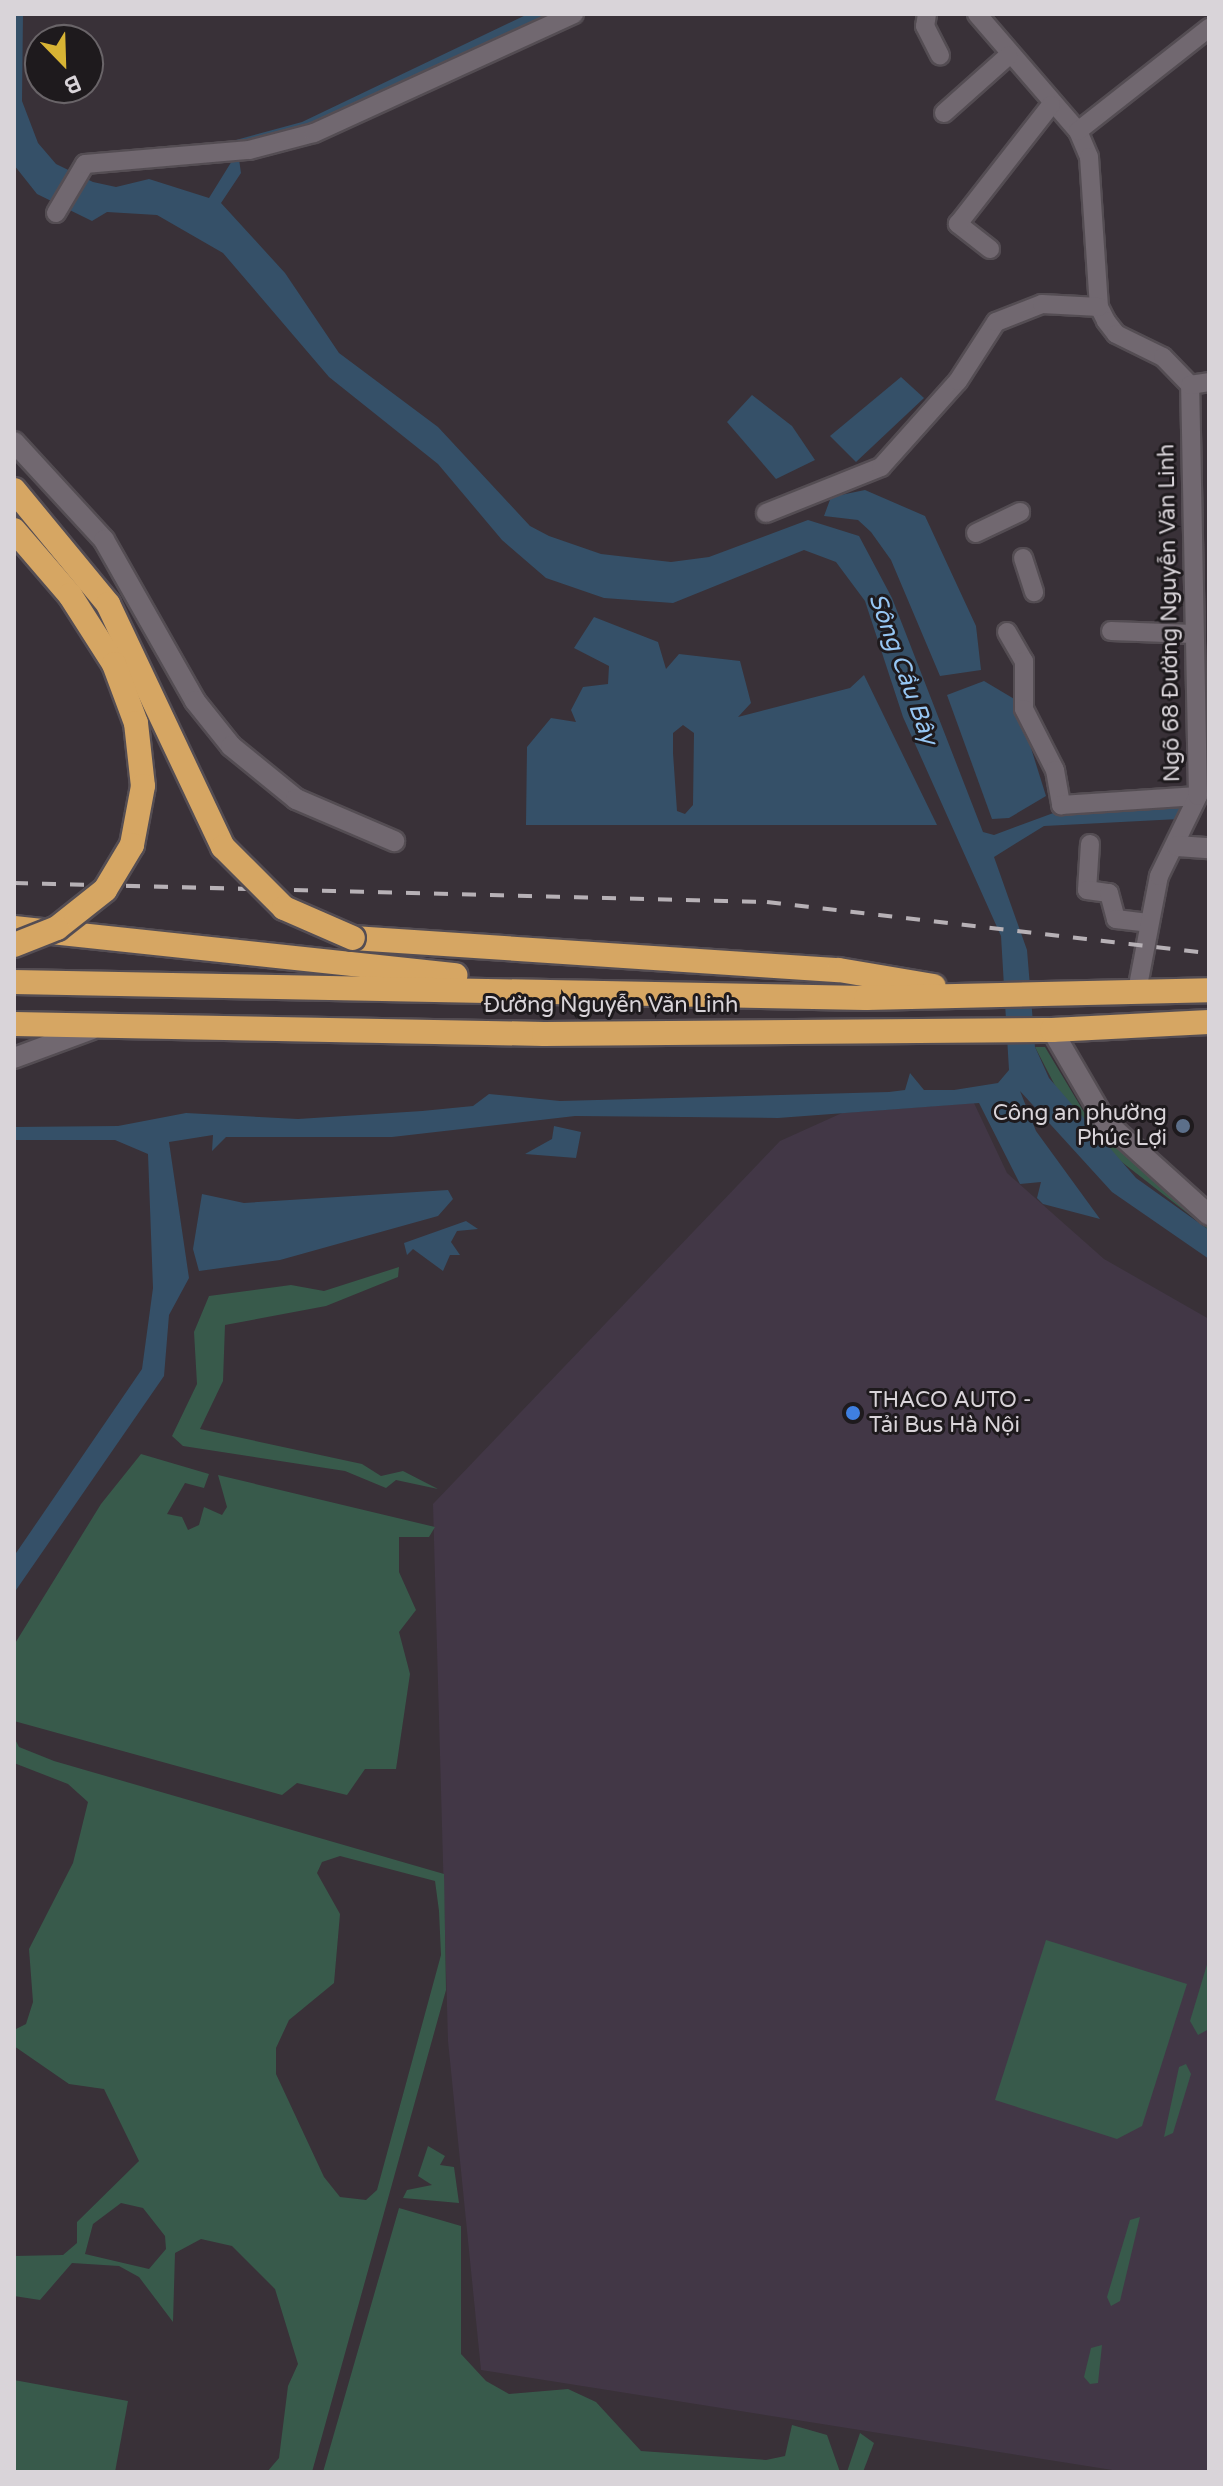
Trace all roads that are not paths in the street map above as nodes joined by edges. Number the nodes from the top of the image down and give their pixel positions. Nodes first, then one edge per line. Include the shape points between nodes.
1 (574, 14) edge
2 (927, 14) edge
3 (977, 14) edge
4 (1209, 28) edge
5 (940, 55) dead end
6 (1008, 56) junction
7 (1051, 105) junction
8 (944, 113) dead end
9 (1078, 131) junction
10 (56, 213) dead end
11 (990, 249) dead end
12 (1099, 307) junction
13 (1209, 382) edge
14 (1190, 385) junction
15 (1200, 432) edge
16 (14, 442) edge
17 (14, 490) edge
18 (1020, 512) dead end
19 (766, 513) dead end
20 (14, 530) edge
21 (976, 533) dead end
22 (1023, 558) dead end
23 (1200, 560) edge
24 (1034, 592) dead end
25 (1111, 631) dead end
26 (1007, 632) dead end
27 (1194, 634) junction
28 (1198, 796) junction
29 (394, 841) dead end
30 (1090, 844) dead end
31 (1177, 846) junction
32 (1209, 848) edge
33 (1148, 923) junction
34 (14, 928) edge
35 (14, 945) edge
36 (14, 982) edge
37 (569, 990) junction
38 (1209, 990) edge
39 (1137, 991) junction
40 (988, 995) junction
41 (1209, 1022) edge
42 (14, 1024) edge
43 (54, 1025) junction
44 (105, 1026) junction
45 (1051, 1030) junction
46 (14, 1037) edge
47 (14, 1058) edge
48 (1209, 1215) edge

1 - 10 street via 358,115 249,150 96,161 81,170
2 - 5 street via 925,26
3 - 6 street
4 - 9 street
6 - 7 street
6 - 8 street
7 - 9 street
7 - 11 street via 958,224
9 - 12 street via 1089,157
12 - 14 street via 1116,334 1163,357
12 - 19 street via 1042,304 996,322 958,381 881,467
13 - 14 street
14 - 15 street, Ngõ 68 Đường Nguyễn Văn Linh
15 - 23 street, Ngõ 68 Đường Nguyễn Văn Linh
16 - 29 main road via 104,540 195,701 231,746 296,799
17 - 40 highway, bridge via 108,604 223,847 284,908 353,938 839,970
18 - 21 street
20 - 35 highway, bridge via 70,595 114,664 136,723 143,786 132,845 105,890 57,928
22 - 24 street
23 - 27 street, Ngõ 68 Đường Nguyễn Văn Linh
25 - 27 street
26 - 28 street via 1024,661 1024,709 1055,770 1061,805
27 - 28 street, Ngõ 68 Đường Nguyễn Văn Linh
28 - 31 street, Ngõ 68 Đường Nguyễn Văn Linh
30 - 33 street via 1087,890 1109,893 1116,919
31 - 32 main road
31 - 33 street, Ngõ 68 Đường Nguyễn Văn Linh via 1159,876
33 - 39 street, Ngõ 68 Đường Nguyễn Văn Linh
34 - 37 highway
36 - 37 highway, Đường Nguyễn Văn Linh
37 - 40 highway, Đường Nguyễn Văn Linh
38 - 39 highway, Đường Nguyễn Văn Linh
39 - 40 highway, Đường Nguyễn Văn Linh
41 - 45 highway, Đường Nguyễn Văn Linh
42 - 43 highway, Đường Nguyễn Văn Linh
43 - 44 highway, Đường Nguyễn Văn Linh
43 - 46 highway
44 - 45 highway, Đường Nguyễn Văn Linh via 544,1034
44 - 47 main road
45 - 48 main road via 1105,1121

